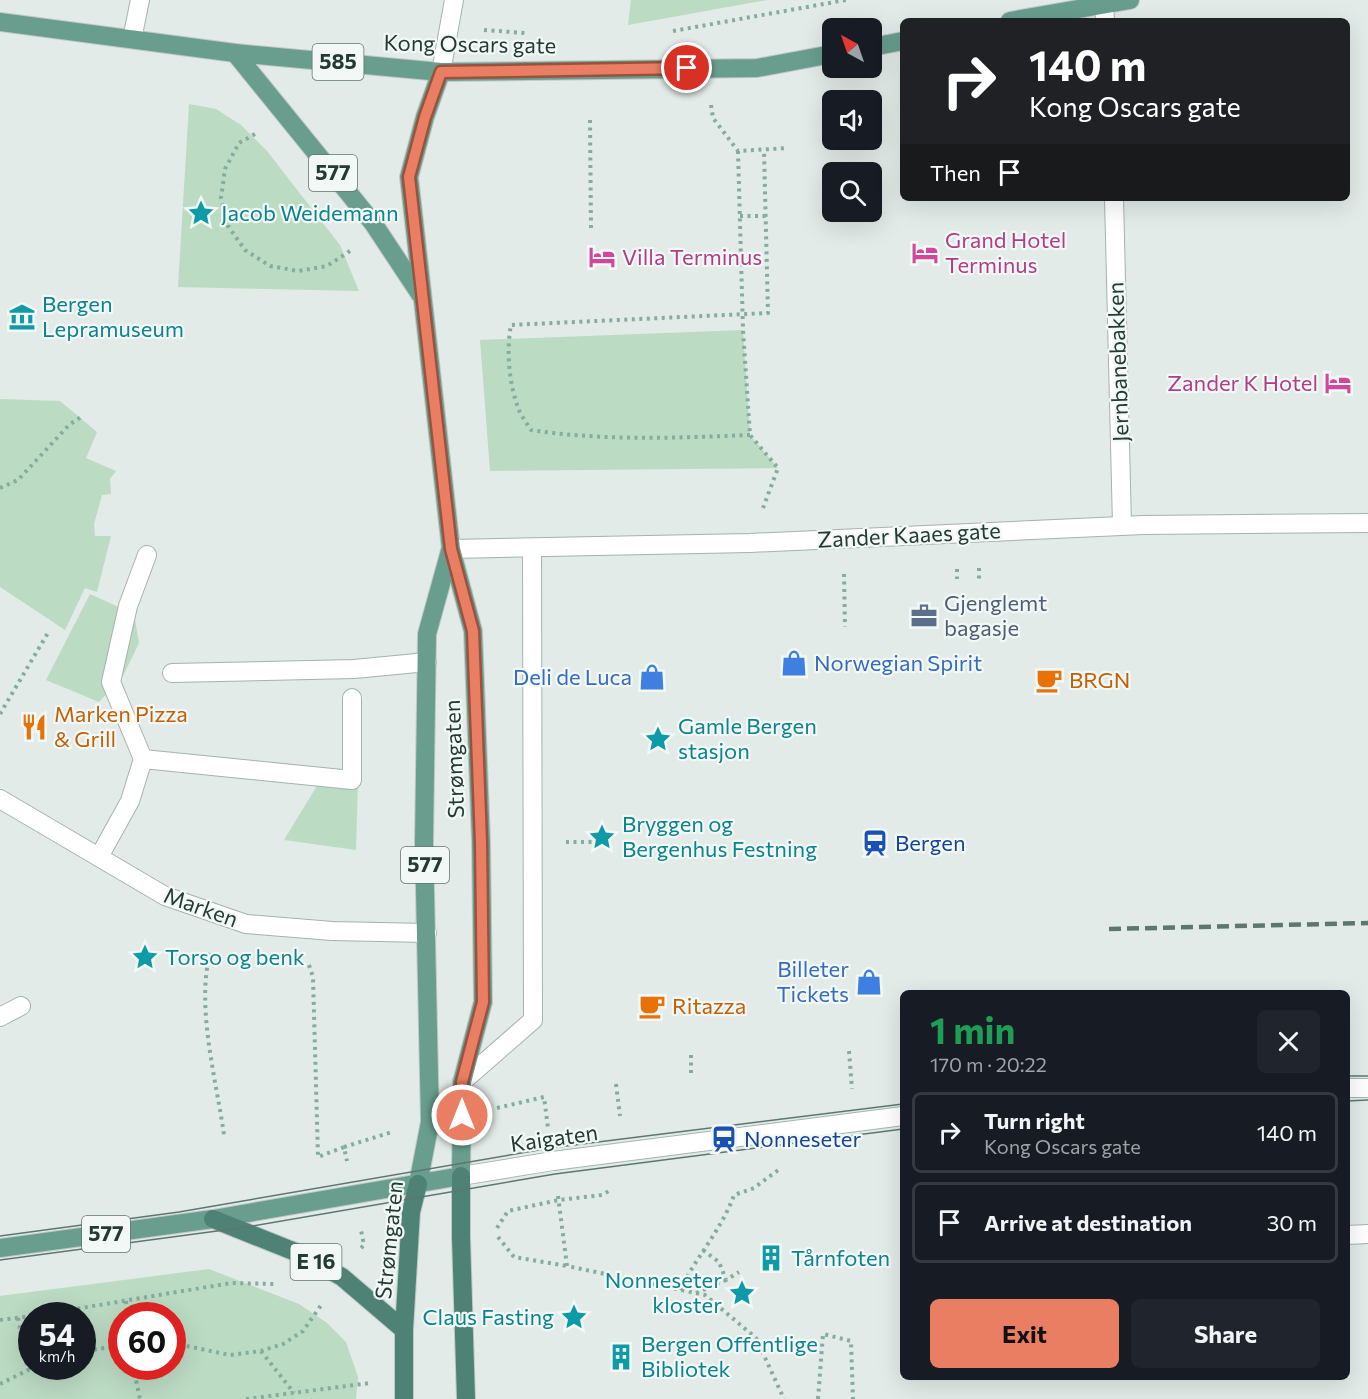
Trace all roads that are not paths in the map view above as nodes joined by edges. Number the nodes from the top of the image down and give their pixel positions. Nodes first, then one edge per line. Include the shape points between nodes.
1 (140, 0) edge
2 (454, 0) edge
3 (1130, 0) edge
4 (1104, 12) edge
5 (1041, 18) edge
6 (0, 22) edge
7 (132, 39) junction
8 (900, 41) edge
9 (882, 44) edge
10 (235, 53) junction
11 (822, 56) edge
12 (441, 72) junction
13 (1114, 201) edge
14 (423, 300) junction
15 (1368, 523) edge
16 (1122, 525) junction
17 (532, 548) junction
18 (451, 549) junction
19 (147, 555) dead end
20 (426, 662) junction
21 (172, 673) dead end
22 (352, 698) dead end
23 (143, 759) junction
24 (0, 799) edge
25 (99, 857) junction
26 (427, 933) junction
27 (21, 1006) dead end
28 (0, 1017) edge
29 (462, 1082) junction
30 (1350, 1088) edge
31 (1368, 1088) edge
32 (900, 1116) edge
33 (461, 1176) junction
34 (417, 1184) junction
35 (213, 1219) junction
36 (1368, 1234) edge
37 (1350, 1235) edge
38 (0, 1248) edge
39 (404, 1330) junction
40 (404, 1399) edge
41 (466, 1399) edge

1 - 7 street
2 - 12 street
3 - 4 main road
4 - 5 main road
6 - 7 main road, Kong Oscars gate / 585
7 - 10 main road, Kong Oscars gate / 585
8 - 9 main road
10 - 12 main road, Kong Oscars gate / 585
10 - 14 main road, Strømgaten / 577 via 373,223
11 - 12 main road, Kong Oscars gate / 585 via 758,68
12 - 14 main road, Strømgaten / 577 via 409,177
13 - 16 street, Jernbanebakken
14 - 18 main road, Strømgaten / 577
15 - 16 street, Zander Kaaes gate
16 - 17 street, Zander Kaaes gate via 750,543
17 - 18 street, Zander Kaaes gate
17 - 29 street via 533,1020
18 - 20 main road, Strømgaten / 577 via 427,634
18 - 29 main road, Strømgaten / 577 via 473,631 481,842 483,1002
19 - 23 street via 128,606 111,682
20 - 21 street via 354,669
20 - 26 main road, Strømgaten / 577
22 - 23 street via 352,780
23 - 25 street via 130,801
24 - 25 street, Marken
25 - 26 street, Marken via 165,896 246,924
26 - 34 main road, Strømgaten / 577 via 430,1122
27 - 28 street
29 - 33 main road, Strømgaten / 577
30 - 31 street
32 - 33 street, Kaigaten
33 - 34 main road, Kaigaten / 577
33 - 41 highway, Strømgaten
34 - 35 main road, Kaigaten / 577
34 - 39 highway, Strømgaten via 411,1212
35 - 38 main road, Kaigaten / 577
35 - 39 highway, E 16 via 303,1255 342,1277
36 - 37 street
39 - 40 highway, Strømgaten

